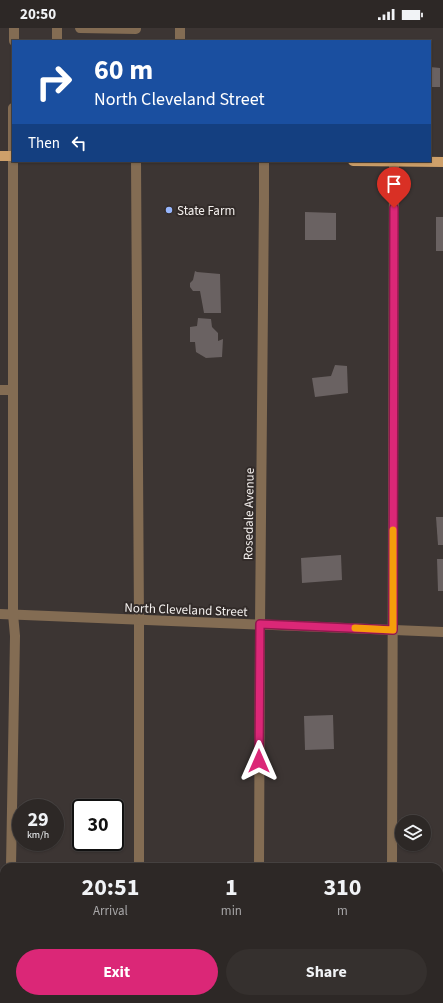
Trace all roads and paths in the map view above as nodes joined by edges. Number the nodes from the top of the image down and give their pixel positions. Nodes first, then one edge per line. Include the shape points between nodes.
1 (14, 28) edge
2 (56, 28) edge
3 (80, 28) edge
4 (180, 28) edge
5 (136, 29) dead end
6 (14, 40) edge
7 (56, 40) edge
8 (180, 40) edge
9 (0, 156) edge
10 (12, 156) edge
11 (13, 162) edge
12 (136, 162) edge
13 (264, 162) edge
14 (394, 162) edge
15 (443, 162) edge
16 (0, 390) edge
17 (13, 390) junction
18 (0, 614) edge
19 (13, 614) junction
20 (139, 620) junction
21 (260, 624) junction
22 (393, 630) junction
23 (443, 632) edge
24 (11, 863) edge
25 (139, 863) edge
26 (259, 863) edge
27 (392, 863) edge

1 - 6 street
2 - 7 street
3 - 5 street
4 - 8 street
9 - 10 main road
11 - 17 street
12 - 20 street
13 - 21 street, Rosedale Avenue
14 - 15 main road
14 - 22 street
16 - 17 street
17 - 19 street
18 - 19 street, North Cleveland Street
19 - 20 street, North Cleveland Street
19 - 24 street via 15,636
20 - 21 street, North Cleveland Street
20 - 25 street
21 - 22 street, North Cleveland Street
21 - 26 street, Rosedale Avenue
22 - 23 street, North Cleveland Street
22 - 27 street

